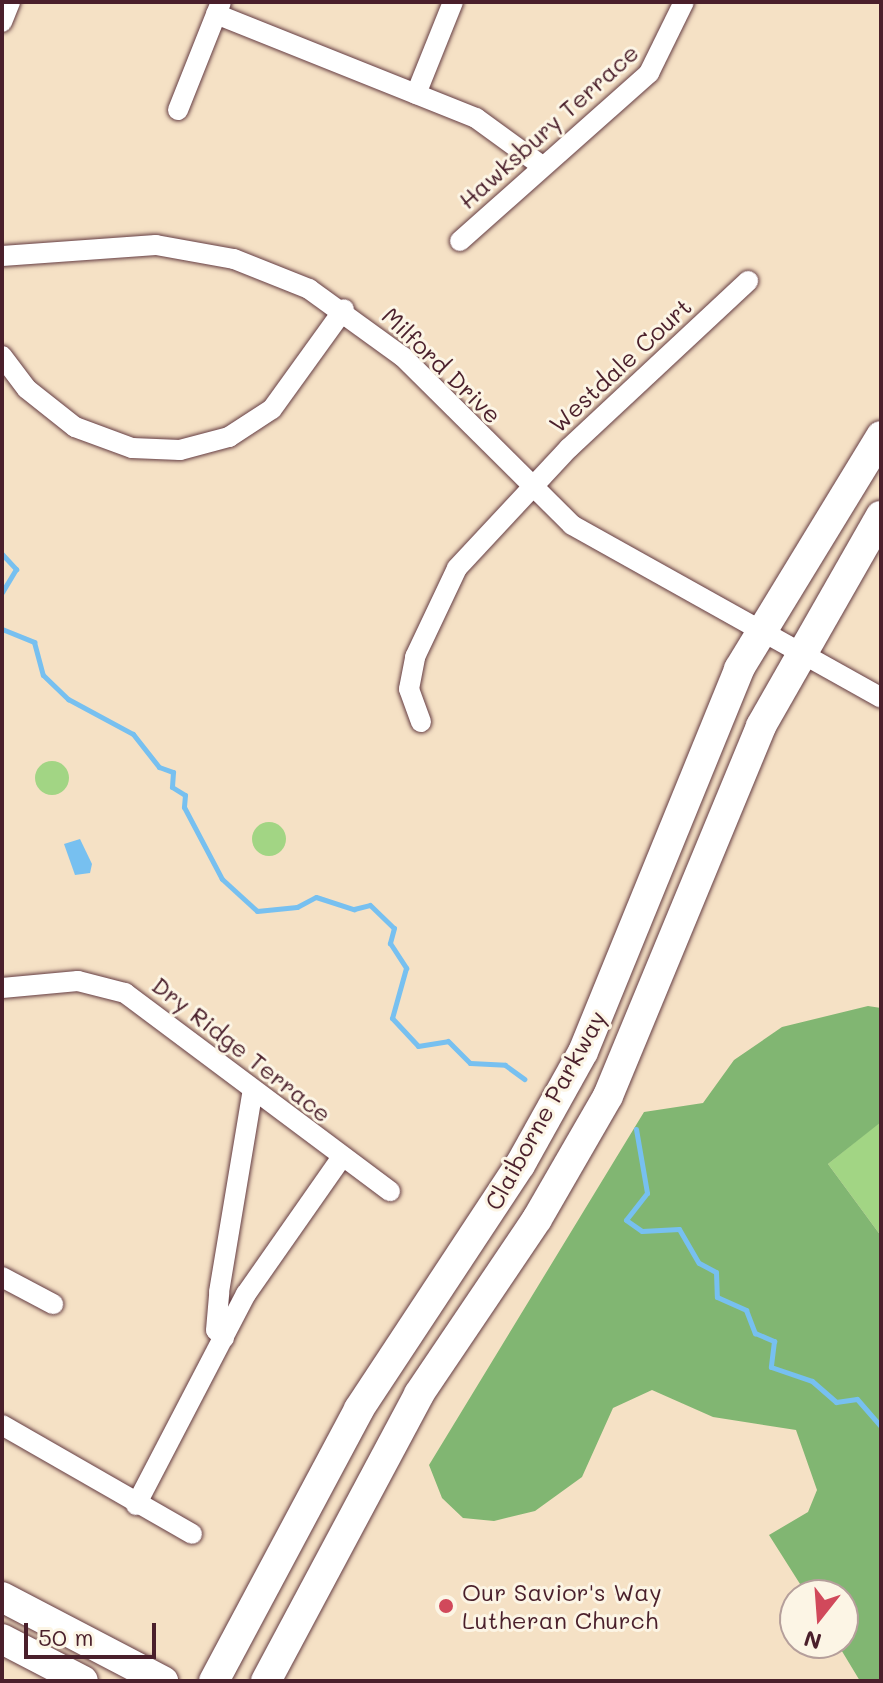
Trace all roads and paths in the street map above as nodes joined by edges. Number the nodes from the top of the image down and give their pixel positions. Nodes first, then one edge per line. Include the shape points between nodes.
1 (10, 2) edge
2 (453, 2) edge
3 (684, 2) edge
4 (219, 8) edge
5 (2, 22) edge
6 (416, 94) junction
7 (178, 110) dead end
8 (542, 166) junction
9 (460, 241) dead end
10 (2, 256) edge
11 (748, 281) dead end
12 (344, 309) junction
13 (2, 356) edge
14 (881, 436) edge
15 (529, 489) junction
16 (881, 516) edge
17 (758, 632) junction
18 (798, 654) junction
19 (881, 698) edge
20 (421, 722) dead end
21 (2, 988) edge
22 (252, 1094) junction
23 (342, 1157) junction
24 (390, 1191) dead end
25 (2, 1277) edge
26 (53, 1304) dead end
27 (224, 1338) junction
28 (2, 1425) edge
29 (136, 1505) junction
30 (192, 1534) dead end
31 (2, 1597) edge
32 (2, 1639) edge
33 (83, 1681) edge
34 (163, 1681) edge
35 (214, 1681) edge
36 (266, 1681) edge

1 - 5 street
2 - 6 street
3 - 8 street, Hawksbury Terrace via 649,73
4 - 6 street
4 - 7 street
6 - 8 street via 497,129
8 - 9 street, Hawksbury Terrace
10 - 12 street, Milford Drive via 116,244 196,251 272,272
11 - 15 street, Westdale Court
12 - 13 street via 272,409 229,437 180,450 132,448 75,427 27,389
12 - 15 street, Milford Drive via 403,357
14 - 17 main road, Claiborne Parkway
15 - 17 street, Milford Drive via 605,546
15 - 20 street, Westdale Court via 457,568 424,627 409,689
16 - 18 main road, Claiborne Parkway
17 - 18 street, Milford Drive
17 - 35 main road, Claiborne Parkway via 711,728 583,1052 520,1165 359,1409
18 - 19 street, Milford Drive
18 - 36 main road, Claiborne Parkway via 738,778 622,1070 557,1187 400,1427
21 - 22 street, Dry Ridge Terrace via 78,981 125,993
22 - 23 street, Dry Ridge Terrace
22 - 27 street via 219,1292 216,1330
23 - 24 street, Dry Ridge Terrace
23 - 27 street
25 - 26 street
27 - 29 street
28 - 29 street
29 - 30 street
31 - 34 main road
32 - 33 main road

